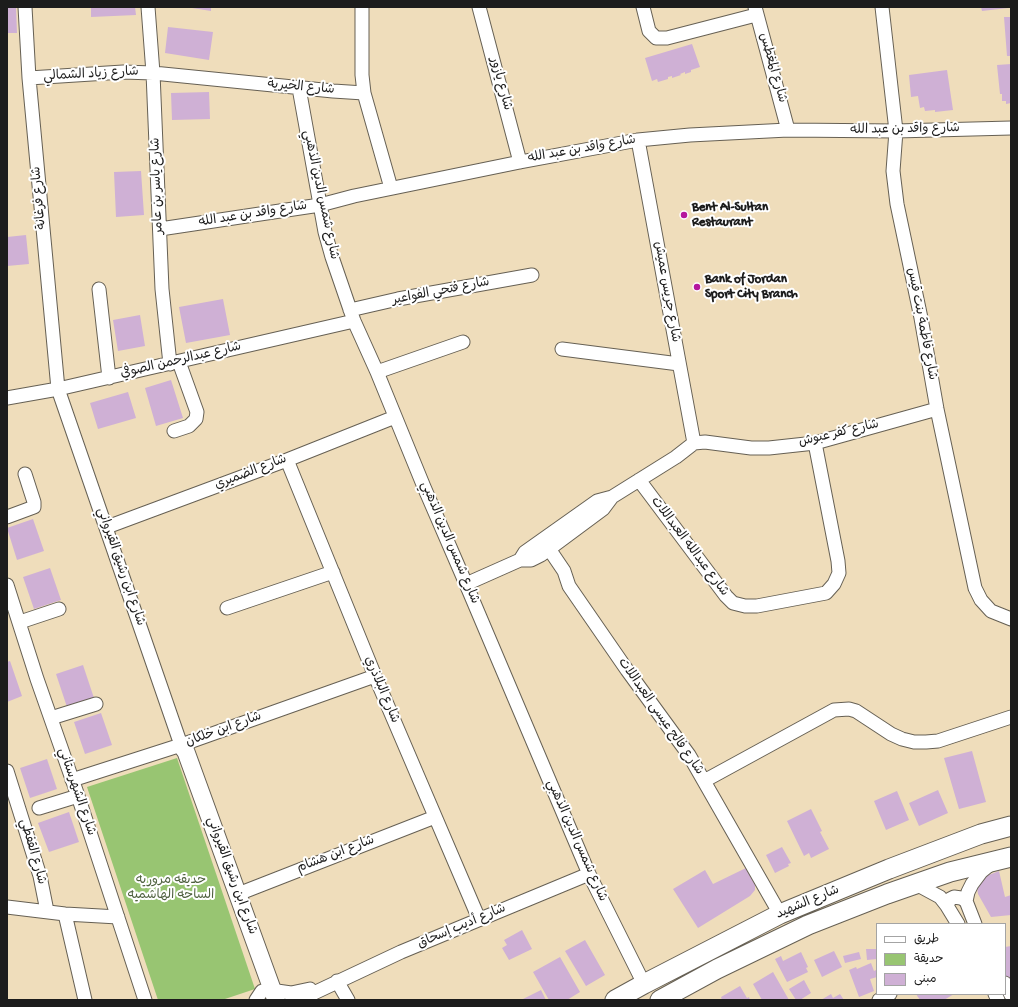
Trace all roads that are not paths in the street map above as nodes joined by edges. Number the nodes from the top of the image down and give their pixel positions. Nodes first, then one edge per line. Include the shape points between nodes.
1 (25, 7) edge
2 (148, 7) edge
3 (362, 7) edge
4 (479, 7) edge
5 (643, 7) edge
6 (882, 7) edge
7 (755, 11) edge
8 (153, 73) junction
9 (29, 78) junction
10 (299, 88) junction
11 (364, 93) junction
12 (1011, 128) edge
13 (788, 130) junction
14 (896, 131) junction
15 (638, 140) junction
16 (520, 162) junction
17 (392, 188) junction
18 (320, 205) junction
19 (160, 229) junction
20 (532, 275) dead end
21 (99, 289) dead end
22 (352, 315) junction
23 (463, 342) dead end
24 (562, 349) dead end
25 (175, 363) junction
26 (679, 364) junction
27 (377, 372) junction
28 (109, 378) junction
29 (58, 389) junction
30 (7, 398) edge
31 (937, 409) junction
32 (395, 417) junction
33 (174, 431) dead end
34 (694, 443) junction
35 (815, 443) junction
36 (287, 460) junction
37 (25, 474) dead end
38 (639, 480) junction
39 (7, 517) edge
40 (106, 527) junction
41 (542, 547) junction
42 (334, 572) junction
43 (466, 584) junction
44 (7, 585) edge
45 (227, 608) dead end
46 (60, 609) dead end
47 (1011, 619) edge
48 (20, 622) junction
49 (375, 676) junction
50 (96, 704) dead end
51 (1011, 717) edge
52 (51, 718) junction
53 (181, 745) junction
54 (7, 771) edge
55 (72, 780) junction
56 (704, 781) junction
57 (78, 796) junction
58 (39, 808) dead end
59 (435, 817) junction
60 (1011, 826) edge
61 (1004, 859) edge
62 (589, 874) junction
63 (916, 884) junction
64 (238, 894) junction
65 (966, 901) junction
66 (947, 906) junction
67 (7, 908) edge
68 (47, 911) junction
69 (66, 914) junction
70 (780, 914) junction
71 (118, 917) junction
72 (479, 919) junction
73 (957, 923) edge
74 (975, 923) edge
75 (337, 981) junction
76 (644, 984) junction
77 (1006, 985) edge
78 (888, 995) edge
79 (1011, 995) edge
80 (266, 996) edge
81 (85, 1000) edge
82 (145, 1000) edge
83 (299, 1000) edge
84 (348, 1000) edge
85 (615, 1000) edge
86 (660, 1000) edge
87 (879, 1000) edge

1 - 9 street, شارع فرغانة
2 - 8 street, شارع ياسر بن عامر
3 - 11 street
4 - 16 street, شارع يازور
5 - 7 street via 649,31 656,38 666,38
6 - 14 street, شارع فاطمة بنت قيس
7 - 13 street, شارع المغطس
8 - 9 street, شارع زياد الشمالي via 105,72
8 - 10 street, شارع الخيرية
8 - 19 street, شارع ياسر بن عامر
9 - 29 street, شارع فرغانة
10 - 11 street, شارع الخيرية
10 - 18 street, شارع شمس الدين الذهبي
11 - 17 street
12 - 14 street, شارع واقد بن عبد الله
13 - 14 street, شارع واقد بن عبد الله
13 - 15 street, شارع واقد بن عبد الله
14 - 31 street, شارع فاطمة بنت قيس via 893,171 897,204
15 - 16 street, شارع واقد بن عبد الله
15 - 26 street, شارع جريس عميش
16 - 17 street, شارع واقد بن عبد الله
17 - 18 street, شارع واقد بن عبد الله
18 - 19 street, شارع واقد بن عبد الله
18 - 22 street, شارع شمس الدين الذهبي via 332,257
19 - 25 street, شارع ياسر بن عامر via 162,289
20 - 22 street, شارع فتحي الفواعير via 398,299
21 - 28 street
22 - 25 street, شارع عبدالرحمن الصوفي
22 - 27 street, شارع شمس الدين الذهبي
23 - 27 street
24 - 26 street
25 - 28 street, شارع عبدالرحمن الصوفي
25 - 33 street, شارع ياسر بن عامر via 197,412 189,426
26 - 34 street, شارع جريس عميش
27 - 32 street, شارع شمس الدين الذهبي
28 - 29 street, شارع عبدالرحمن الصوفي
29 - 30 street, شارع عبدالرحمن الصوفي
29 - 40 street, شارع ابن رشيق القيرواني
31 - 35 street, شارع كفر عبوش
31 - 47 street, شارع فاطمة بنت قيس via 975,588 991,611
32 - 36 street, شارع الضميري
32 - 43 street, شارع شمس الدين الذهبي
34 - 35 street, شارع كفر عبوش via 751,448
34 - 38 street
35 - 38 street, شارع عبدالله العبداللات via 839,573 826,593 757,606 733,603
36 - 40 street, شارع الضميري
36 - 42 street, شارع البلاذري
37 - 39 street via 34,507
38 - 41 street via 612,497 597,500
40 - 53 street, شارع ابن رشيق القيرواني
41 - 43 street via 525,552 520,560
41 - 56 street, شارع فالح عيسى العبداللات via 557,575 569,586 690,755
42 - 45 street
42 - 49 street, شارع البلاذري
43 - 62 street, شارع شمس الدين الذهبي
44 - 48 street, شارع الشهرستاني
46 - 48 street
48 - 52 street, شارع الشهرستاني
49 - 53 street, شارع ابن خلكان
49 - 59 street, شارع البلاذري
50 - 52 street
51 - 56 street via 938,740 914,742 891,734 856,711 834,710
52 - 55 street, شارع الشهرستاني
53 - 55 street, شارع ابن خلكان
53 - 64 main road, شارع ابن رشيق القيرواني via 186,752
53 - 80 main road, شارع ابن رشيق القيرواني via 181,758
54 - 68 street, شارع القفطي via 40,876
55 - 57 street, شارع الشهرستاني
56 - 70 street, شارع فالح عيسى العبداللات
57 - 58 street
57 - 71 street, شارع الشهرستاني
59 - 64 street, شارع ابن هشام
59 - 72 street, شارع البلاذري
60 - 70 highway, شارع الشهيد via 981,834 889,869
61 - 63 highway, شارع الشهيد via 950,872
61 - 65 street via 988,864 972,884
62 - 72 street, شارع أديب إسحاق
62 - 76 street, شارع شمس الدين الذهبي
63 - 66 street via 940,897
63 - 86 highway, شارع الشهيد via 796,930 717,968
64 - 80 main road, شارع ابن رشيق القيرواني
65 - 66 street via 954,897
65 - 74 street
66 - 73 street
67 - 68 street
68 - 69 street
69 - 71 street
69 - 81 street
70 - 76 highway, شارع الشهيد
71 - 82 street, شارع الشهرستاني
72 - 75 street, شارع أديب إسحاق
75 - 80 street, شارع أديب إسحاق via 291,993 278,991
75 - 83 street, شارع أديب إسحاق
75 - 84 street
76 - 85 highway, شارع الشهيد
77 - 79 street
78 - 87 street

